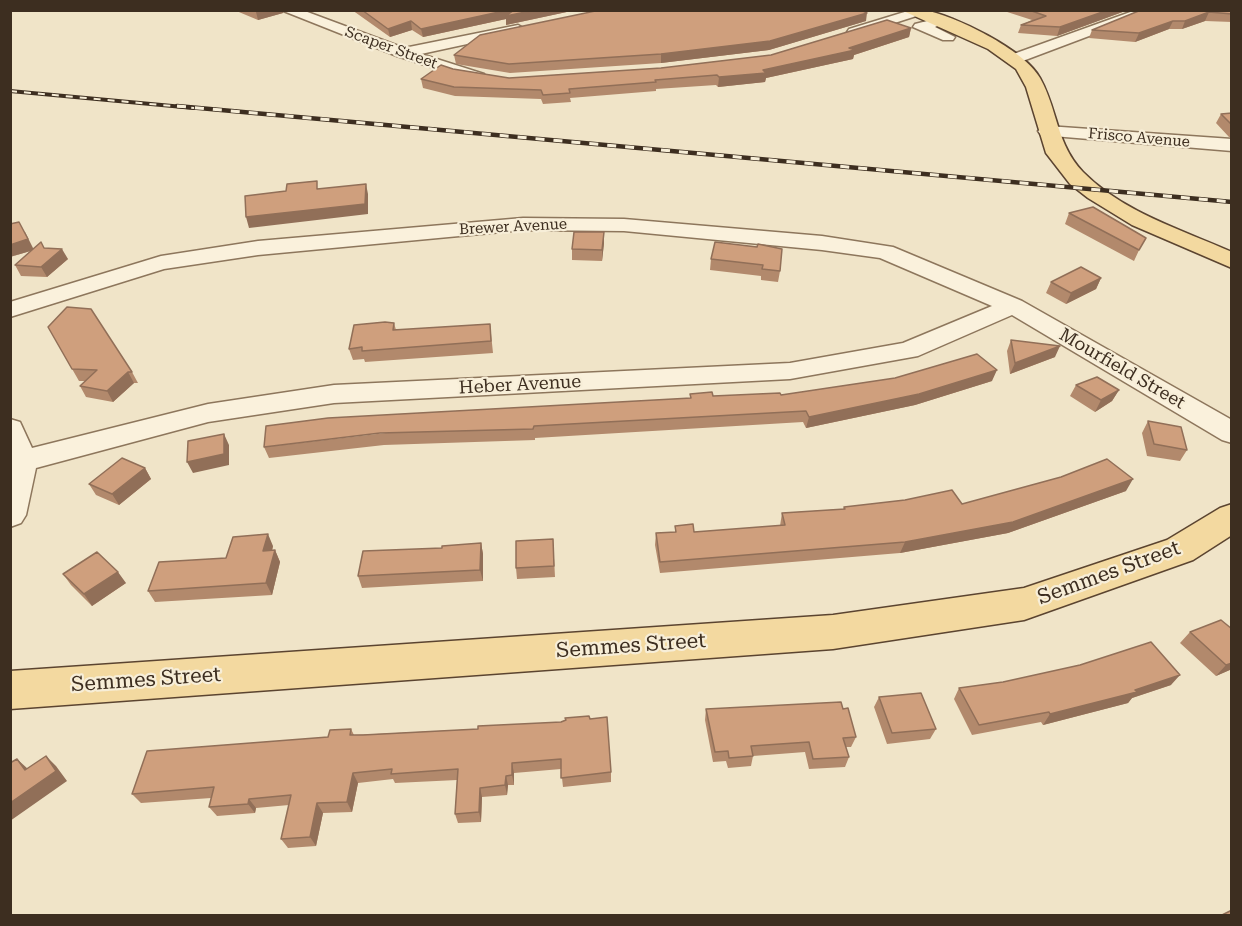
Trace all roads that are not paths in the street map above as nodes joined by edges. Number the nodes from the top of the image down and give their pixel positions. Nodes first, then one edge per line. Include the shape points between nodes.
1 (288, 10) edge
2 (335, 10) edge
3 (1151, 10) edge
4 (923, 14) edge
5 (303, 16) junction
6 (528, 27) edge
7 (838, 37) edge
8 (948, 37) dead end
9 (402, 53) junction
10 (1014, 58) junction
11 (490, 79) edge
12 (1047, 130) junction
13 (1232, 145) edge
14 (1232, 261) edge
15 (1013, 306) junction
16 (10, 310) edge
17 (10, 429) edge
18 (1232, 433) edge
19 (23, 461) junction
20 (10, 515) edge
21 (1232, 517) edge
22 (10, 690) edge

1 - 5 street, Scaper Street
2 - 5 street
3 - 10 street
4 - 7 street
4 - 8 street via 920,27
4 - 10 main road
5 - 9 street, Scaper Street
6 - 9 street
9 - 11 street, Scaper Street
10 - 12 main road via 1030,76
12 - 13 street, Frisco Avenue
12 - 14 main road via 1062,162 1079,180 1138,218
15 - 16 street, Brewer Avenue via 885,252 624,225 523,224 258,248 161,263
15 - 18 street, Mourfield Street
15 - 19 street, Heber Avenue via 909,350 790,371 334,394 208,413
17 - 19 street
19 - 20 street
21 - 22 main road, Semmes Street via 1180,550 1024,604 833,632

